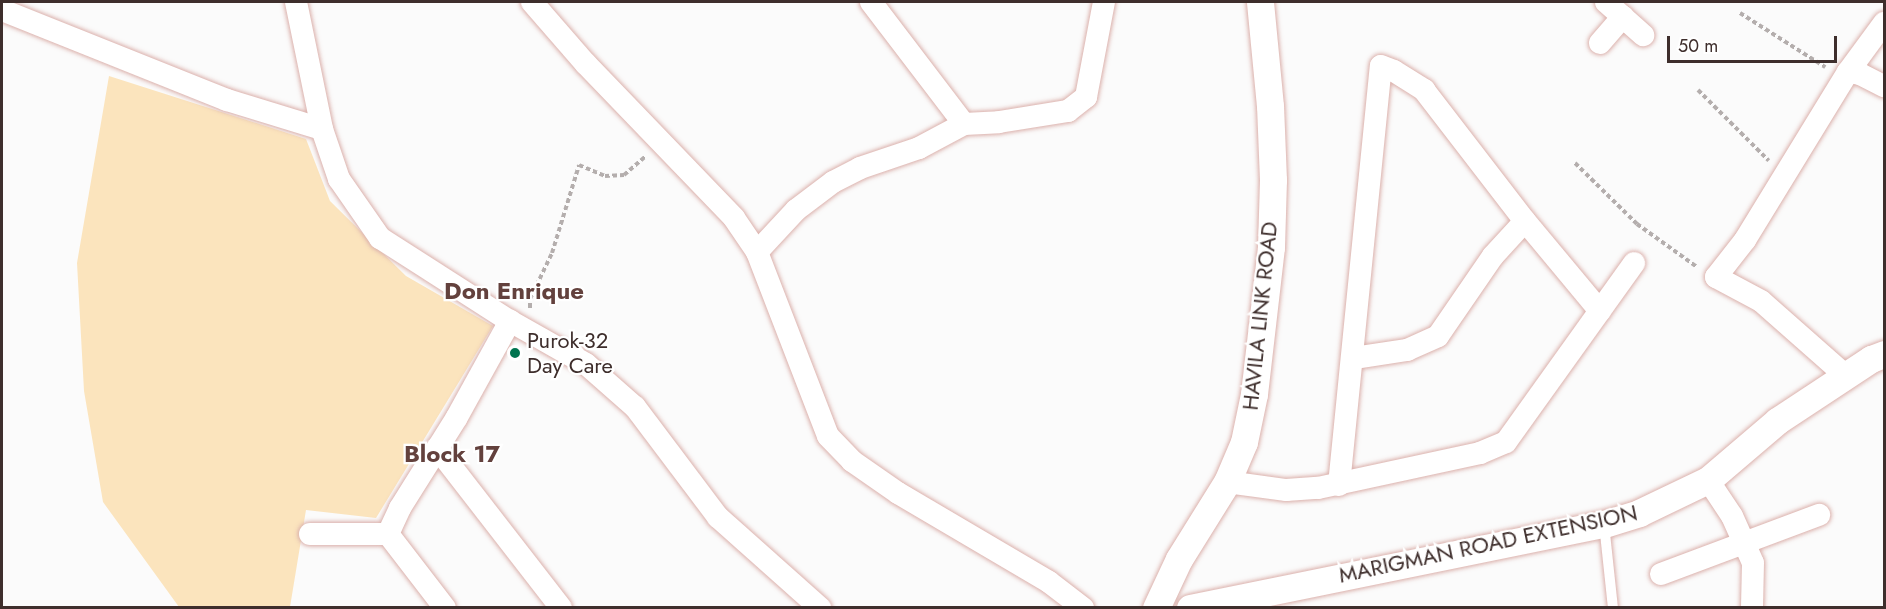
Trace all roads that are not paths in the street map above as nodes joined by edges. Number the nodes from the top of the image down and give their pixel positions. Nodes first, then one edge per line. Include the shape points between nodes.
1 (296, 2) edge
2 (532, 2) edge
3 (871, 2) edge
4 (1104, 2) edge
5 (1260, 2) edge
6 (1606, 2) edge
7 (2, 10) edge
8 (1623, 17) junction
9 (1884, 23) edge
10 (1643, 35) dead end
11 (1600, 43) dead end
12 (1846, 75) junction
13 (1884, 86) edge
14 (964, 124) junction
15 (322, 129) junction
16 (1525, 221) junction
17 (757, 252) junction
18 (1634, 263) dead end
19 (1600, 311) junction
20 (510, 321) junction
21 (1884, 354) edge
22 (1354, 358) junction
23 (1846, 376) junction
24 (437, 447) junction
25 (1708, 480) junction
26 (1227, 482) junction
27 (1339, 485) junction
28 (1819, 515) dead end
29 (1604, 524) junction
30 (310, 534) dead end
31 (388, 534) junction
32 (1746, 543) junction
33 (1661, 574) dead end
34 (445, 608) edge
35 (561, 608) edge
36 (820, 608) edge
37 (1083, 608) edge
38 (1156, 608) edge
39 (1190, 608) edge
40 (1612, 608) edge
41 (1752, 608) edge

1 - 15 street
2 - 17 street via 734,218
3 - 14 street
4 - 14 street via 1086,97 1068,111
5 - 26 street, HAVILA LINK ROAD via 1270,106 1271,247 1254,394 1244,442
6 - 8 street
7 - 15 street via 227,100
8 - 10 street
8 - 11 street
9 - 12 street
12 - 13 street via 1860,74
12 - 23 street via 1745,240 1716,277 1761,301
14 - 17 street via 919,148 832,182 796,210
15 - 20 street via 339,179 380,238
16 - 19 street
16 - 22 street via 1493,256 1438,336 1407,350
16 - 22 street via 1424,90 1381,66
17 - 37 street via 828,436 852,461 898,493 1049,582
18 - 19 street
19 - 27 street via 1506,442 1480,453
20 - 24 street
20 - 36 street via 586,364 635,407 718,517
21 - 23 street, MARIGMAN ROAD EXTENSION
22 - 27 street
23 - 25 street, MARIGMAN ROAD EXTENSION via 1777,421
24 - 31 street
24 - 35 street
25 - 29 street, MARIGMAN ROAD EXTENSION via 1639,513
25 - 32 street
26 - 27 street via 1286,490
26 - 38 street, HAVILA LINK ROAD via 1179,558
28 - 32 street
29 - 39 street, MARIGMAN ROAD EXTENSION
29 - 40 lane
30 - 31 street
31 - 34 street
32 - 33 street
32 - 41 street via 1753,563

